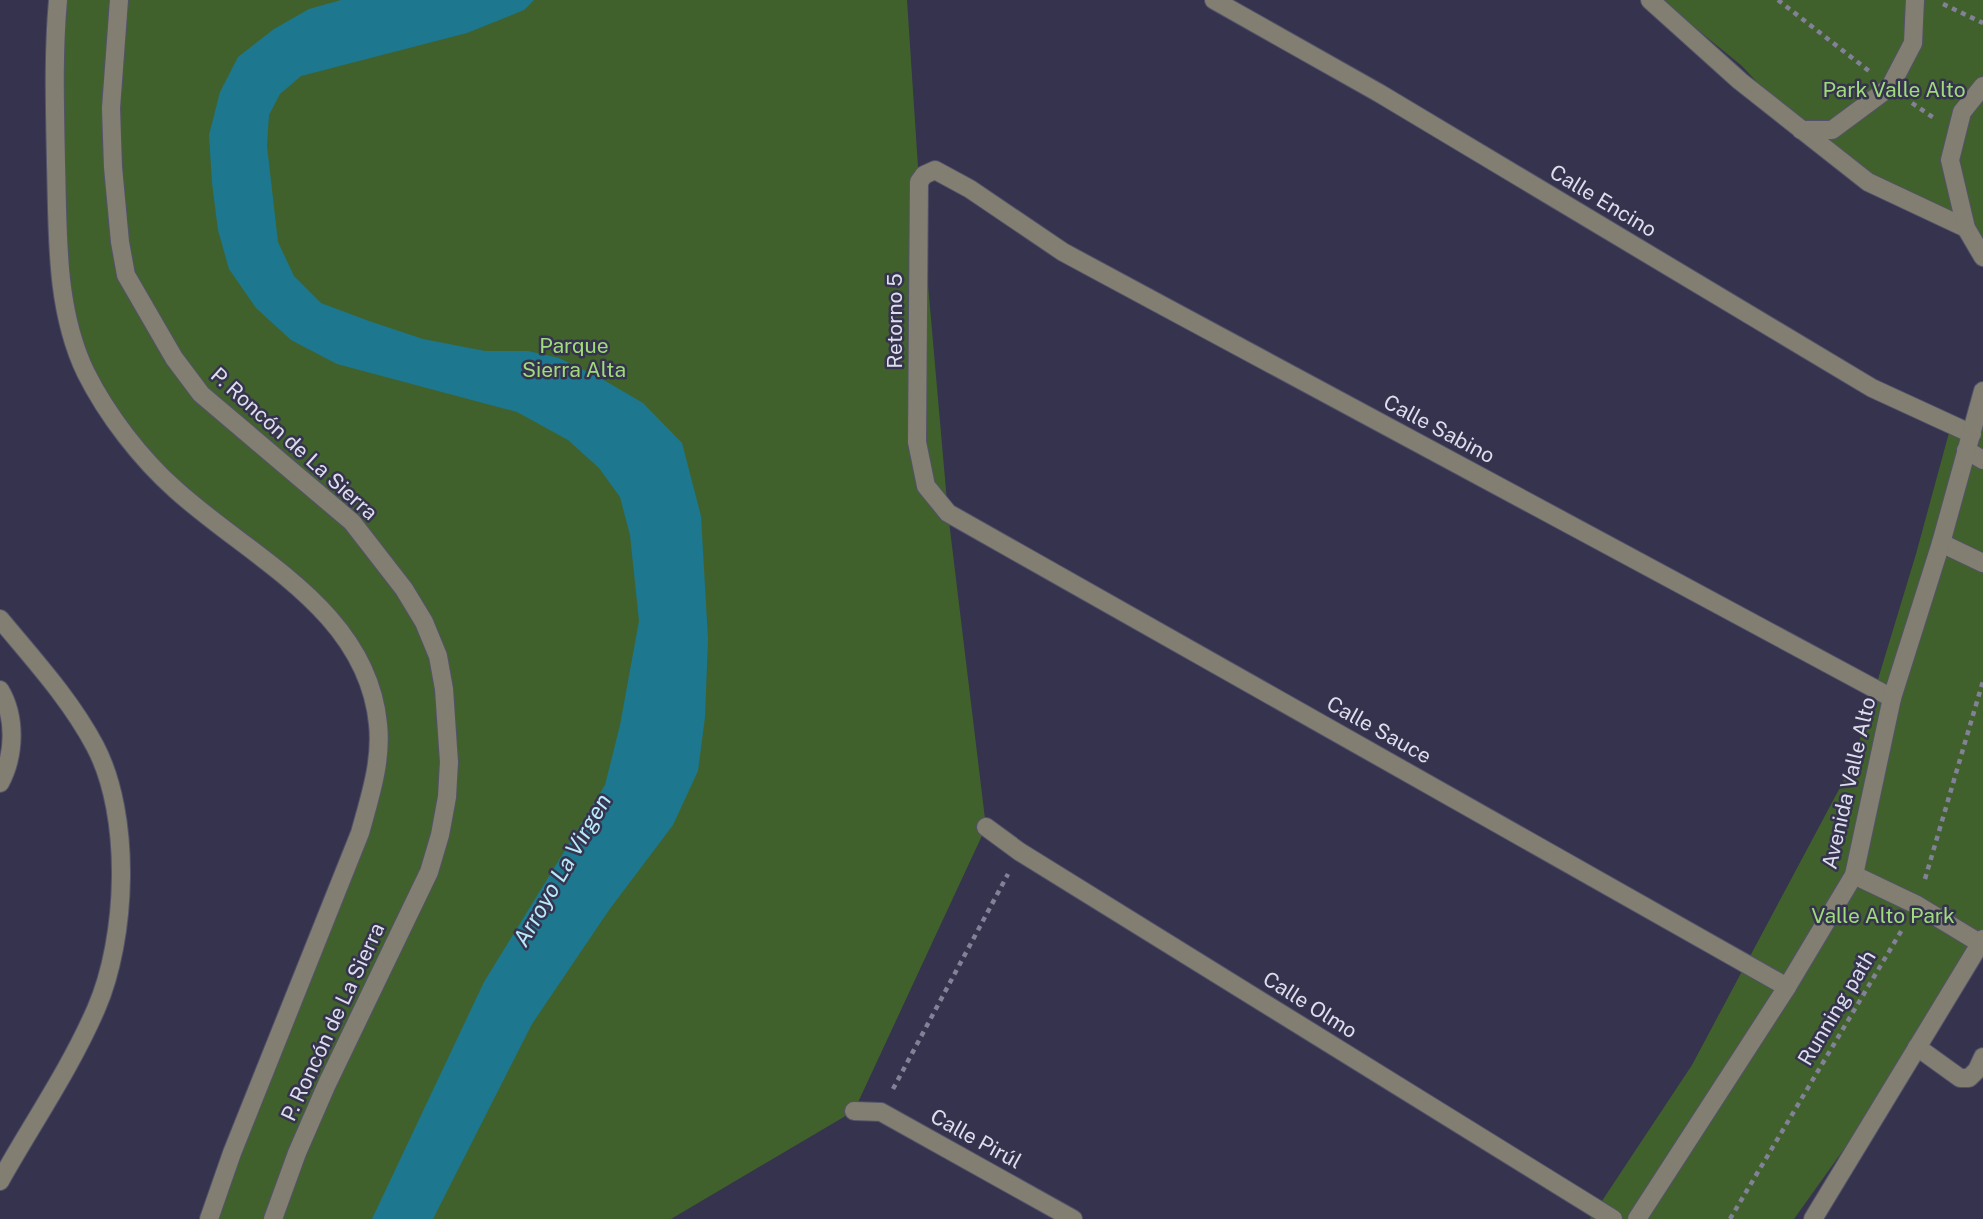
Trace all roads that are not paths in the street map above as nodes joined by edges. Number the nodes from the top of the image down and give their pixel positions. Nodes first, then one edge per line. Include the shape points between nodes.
1 (58, 0) edge
2 (119, 0) edge
3 (1214, 0) edge
4 (1650, 0) edge
5 (1915, 0) edge
6 (1983, 86) edge
7 (1801, 130) junction
8 (970, 189) joint
9 (1966, 228) junction
10 (1983, 257) edge
11 (1983, 391) edge
12 (1969, 442) junction
13 (1983, 460) edge
14 (948, 513) joint
15 (1941, 543) junction
16 (1983, 563) edge
17 (0, 619) edge
18 (0, 690) edge
19 (1892, 698) junction
20 (0, 783) edge
21 (986, 827) dead end
22 (1854, 875) junction
23 (1982, 943) edge
24 (1787, 987) junction
25 (1917, 1047) junction
26 (1983, 1057) edge
27 (854, 1111) dead end
28 (0, 1181) edge
29 (209, 1219) edge
30 (273, 1219) edge
31 (1073, 1219) edge
32 (1613, 1219) edge
33 (1637, 1219) edge
34 (1813, 1219) edge

1 - 29 street, P. Roncón de La Sierra via 54,76 59,267 69,326 86,372 108,411 174,488 312,599 359,658 373,692 378,724 373,784 360,833
2 - 30 street, P. Roncón de La Sierra via 111,108 120,242 127,275 174,358 201,394 352,522 404,589 438,656 444,689 447,797 429,872 327,1084
3 - 12 street, Calle Encino
4 - 7 street
5 - 7 street via 1913,43 1890,87 1832,130
6 - 9 street via 1962,112 1950,160
7 - 9 street via 1868,183
8 - 14 street, Retorno 5 via 934,170 919,182 917,442 926,486
8 - 19 street, Calle Sabino via 1063,252
9 - 10 street
11 - 12 street, Avenida Valle Alto
12 - 13 street, Calle Encino
12 - 15 street, Avenida Valle Alto
14 - 24 street, Calle Sauce
15 - 16 street
15 - 19 street, Avenida Valle Alto
17 - 28 street via 65,697 96,748 113,796 122,846 117,920 97,1008
18 - 20 street via 8,704 12,744
19 - 22 street, Avenida Valle Alto
21 - 32 street, Calle Olmo
22 - 23 street
22 - 24 street, Avenida Valle Alto
23 - 25 street
24 - 33 street, Avenida Valle Alto
25 - 26 street via 1960,1078 1969,1078
25 - 34 street
27 - 31 street, Calle Pirúl via 881,1112

